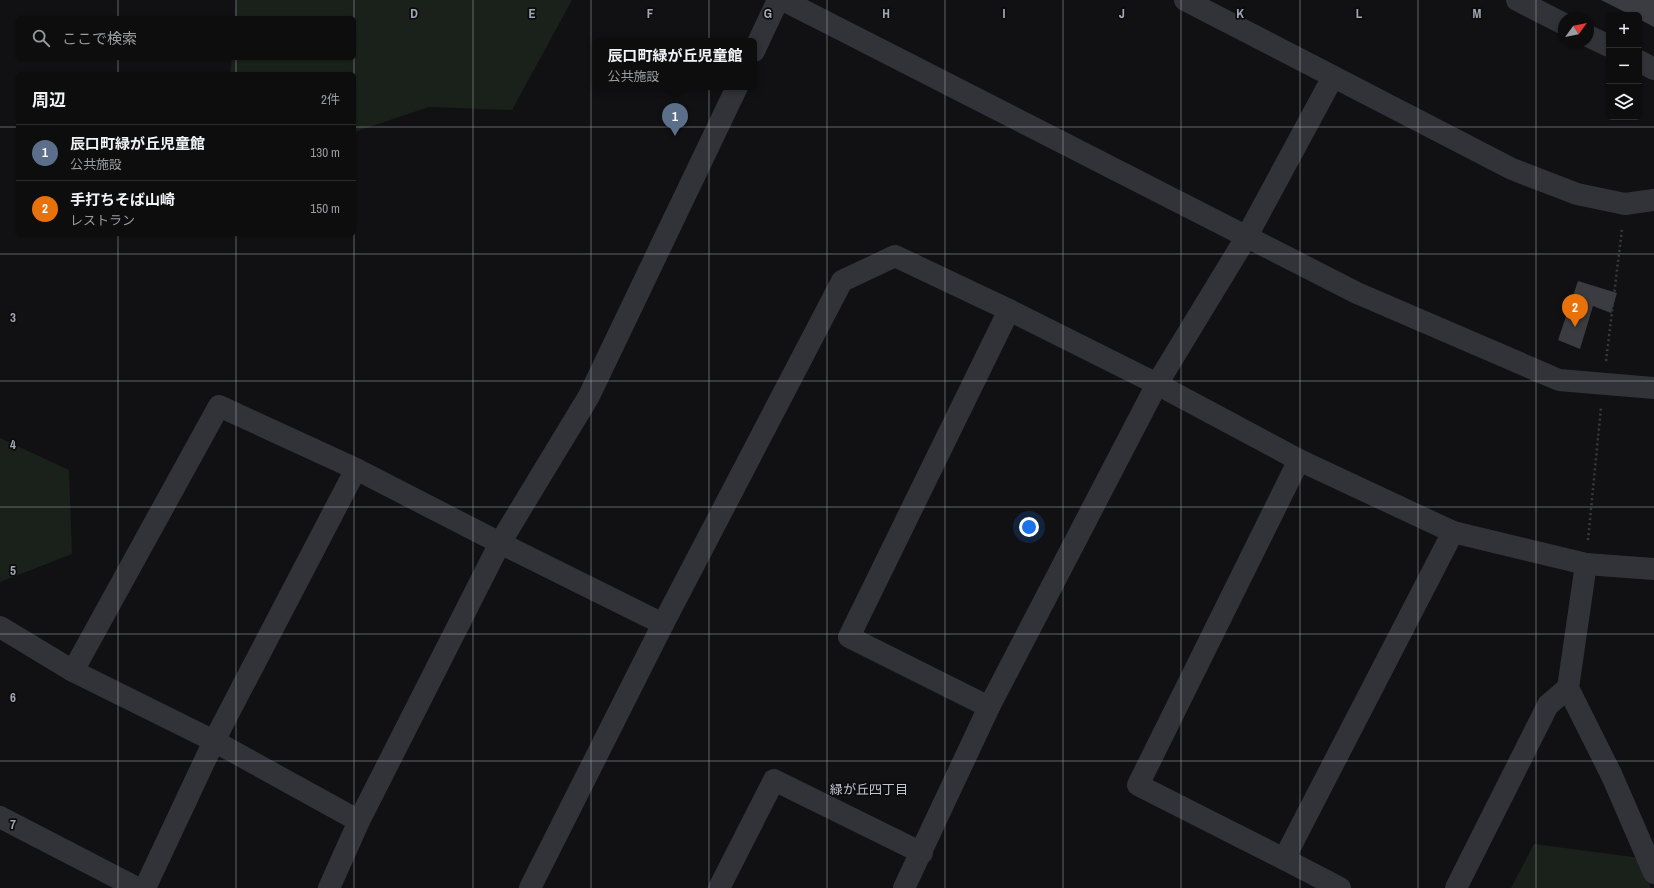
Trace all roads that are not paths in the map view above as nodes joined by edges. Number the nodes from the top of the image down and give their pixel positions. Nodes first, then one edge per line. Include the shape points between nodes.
1 (778, 0) edge
2 (783, 0) edge
3 (1185, 0) edge
4 (1517, 0) edge
5 (1558, 21) edge
6 (1594, 39) edge
7 (757, 45) edge
8 (1606, 45) edge
9 (1642, 63) edge
10 (1654, 69) edge
11 (1333, 77) junction
12 (736, 90) edge
13 (1654, 200) edge
14 (1247, 236) junction
15 (1009, 310) junction
16 (1158, 384) junction
17 (1654, 388) edge
18 (1299, 460) junction
19 (356, 469) junction
20 (1453, 532) junction
21 (500, 544) junction
22 (1586, 564) junction
23 (1654, 569) edge
24 (663, 624) junction
25 (0, 627) edge
26 (73, 671) junction
27 (1568, 688) junction
28 (989, 707) junction
29 (214, 741) junction
30 (0, 817) edge
31 (359, 821) junction
32 (922, 853) junction
33 (1284, 859) junction
34 (1654, 873) edge
35 (137, 888) edge
36 (145, 888) edge
37 (329, 888) edge
38 (530, 888) edge
39 (719, 888) edge
40 (904, 888) edge
41 (1340, 888) edge
42 (1456, 888) edge

1 - 7 street
2 - 14 street
3 - 11 street
4 - 5 street
6 - 8 street
9 - 10 street
11 - 13 street via 1512,169 1563,189 1625,204
11 - 14 street
12 - 21 street via 589,396
14 - 16 street
14 - 17 street via 1357,293 1559,380
15 - 16 street
15 - 24 street via 895,256 842,281
15 - 28 street via 849,636
16 - 18 street
16 - 28 street
18 - 20 street
18 - 33 street via 1138,785
19 - 21 street
19 - 26 street via 219,406
19 - 29 street
20 - 22 street
20 - 33 street
21 - 24 street
21 - 31 street
22 - 23 street
22 - 27 street
24 - 38 street
25 - 26 street
26 - 29 street
27 - 34 street via 1612,776
27 - 42 street via 1548,705
28 - 32 street
29 - 31 street
29 - 36 street
30 - 35 street
31 - 37 street
32 - 39 street via 774,780
32 - 40 street
33 - 41 street

